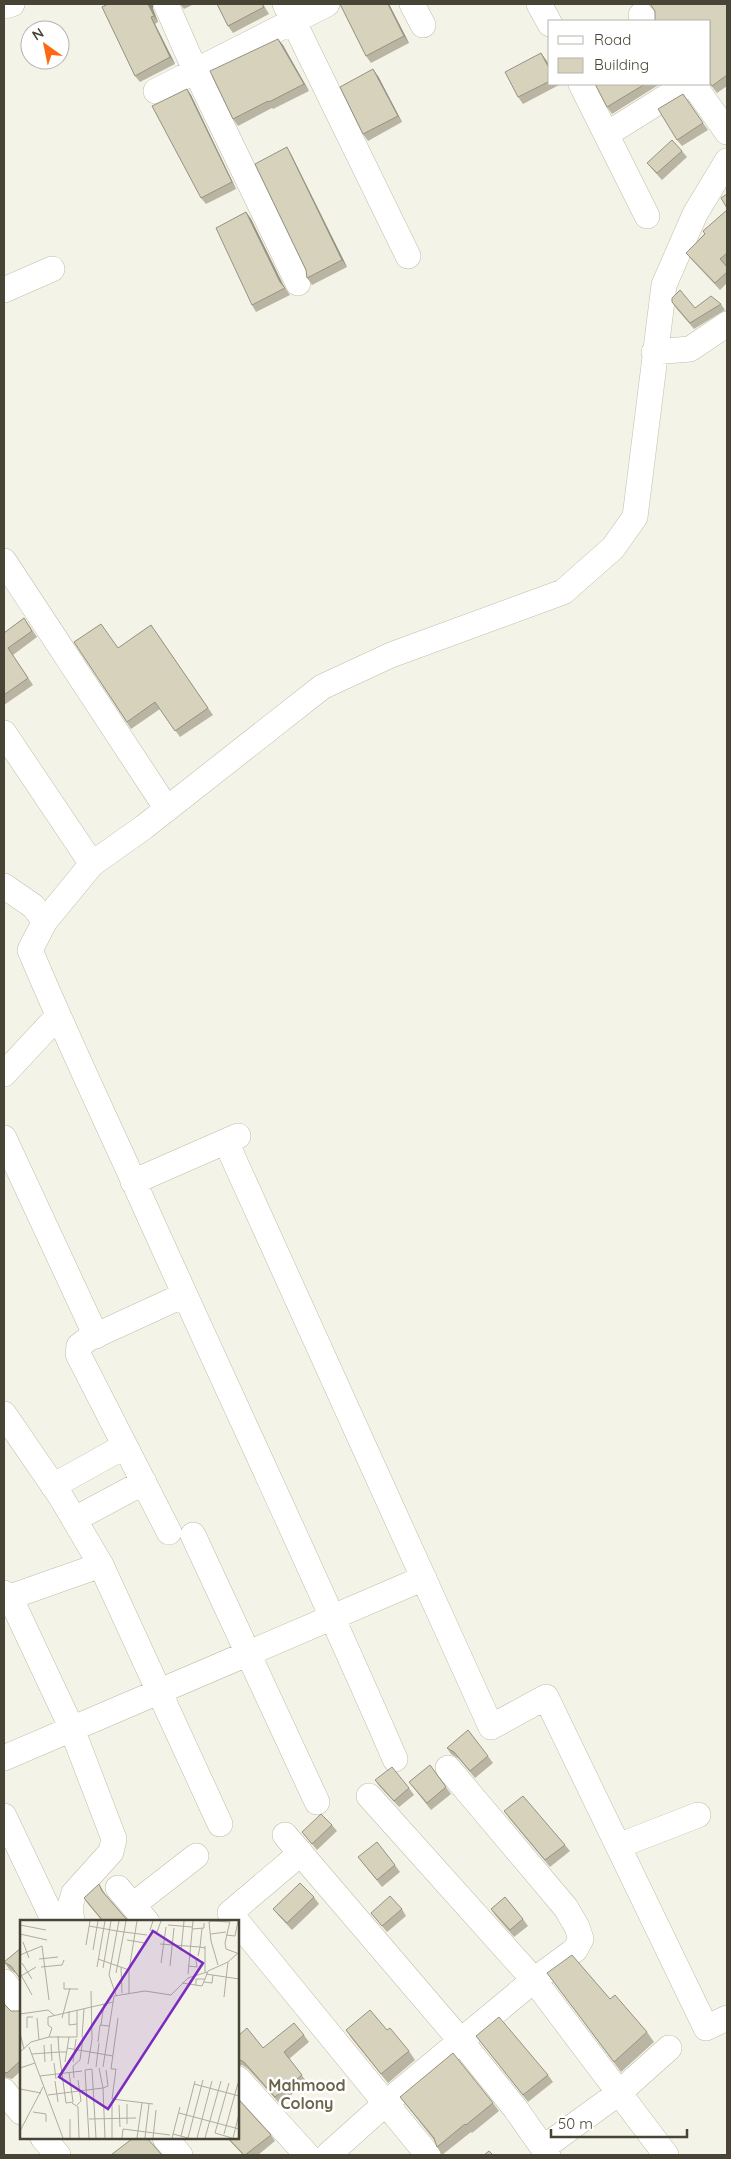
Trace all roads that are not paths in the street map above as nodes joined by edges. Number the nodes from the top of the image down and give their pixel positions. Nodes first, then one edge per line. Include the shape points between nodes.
1 (12, 4) edge
2 (166, 4) edge
3 (327, 4) edge
4 (539, 4) edge
5 (4, 6) edge
6 (289, 12) edge
7 (548, 20) edge
8 (195, 70) junction
9 (581, 85) edge
10 (685, 85) edge
11 (694, 85) edge
12 (156, 91) dead end
13 (727, 132) edge
14 (607, 134) junction
15 (727, 161) edge
16 (648, 216) dead end
17 (408, 256) dead end
18 (52, 268) dead end
19 (298, 283) dead end
20 (4, 290) edge
21 (727, 324) edge
22 (654, 352) junction
23 (5, 567) edge
24 (4, 733) edge
25 (167, 809) junction
26 (92, 864) junction
27 (4, 886) edge
28 (45, 921) junction
29 (58, 1016) junction
30 (4, 1074) edge
31 (4, 1138) edge
32 (133, 1182) junction
33 (184, 1295) junction
34 (96, 1336) junction
35 (4, 1414) edge
36 (125, 1446) junction
37 (144, 1482) junction
38 (53, 1486) junction
39 (75, 1520) junction
40 (101, 1565) junction
41 (424, 1578) junction
42 (7, 1595) edge
43 (333, 1616) junction
44 (246, 1654) junction
45 (158, 1692) junction
46 (72, 1729) junction
47 (4, 1758) edge
48 (396, 1759) dead end
49 (448, 1768) dead end
50 (369, 1796) dead end
51 (317, 1802) dead end
52 (698, 1814) dead end
53 (4, 1816) edge
54 (220, 1824) dead end
55 (618, 1846) junction
56 (196, 1856) dead end
57 (33, 1877) junction
58 (74, 1893) junction
59 (133, 1905) edge
60 (61, 1918) edge
61 (236, 1920) edge
62 (239, 1924) edge
63 (534, 1980) junction
64 (4, 1982) edge
65 (20, 2003) edge
66 (727, 2018) edge
67 (461, 2041) junction
68 (669, 2048) dead end
69 (239, 2080) edge
70 (620, 2092) junction
71 (386, 2103) junction
72 (44, 2139) edge
73 (166, 2139) edge
74 (545, 2151) edge
75 (58, 2155) edge
76 (180, 2155) edge
77 (307, 2155) edge
78 (328, 2155) edge
79 (428, 2155) edge
80 (666, 2155) edge

1 - 5 street
2 - 8 street
3 - 6 street
4 - 7 street
6 - 8 street
6 - 17 street
8 - 12 street
8 - 19 street
9 - 14 street
10 - 14 street
11 - 13 street
14 - 16 street
15 - 22 street via 696,214 664,285
18 - 20 street
21 - 22 street via 690,349
22 - 25 street via 635,517 613,548 563,592 391,655 322,687
23 - 25 street
24 - 26 street
25 - 26 street
26 - 28 street
27 - 28 street via 33,906
28 - 29 street via 30,950
29 - 30 street
29 - 32 street
31 - 34 street
32 - 33 street
32 - 41 street via 232,1139
33 - 34 street
33 - 43 street
34 - 36 street via 82,1342 78,1354
35 - 38 street
36 - 37 street
36 - 38 street
37 - 39 street
37 - 44 street via 181,1534
38 - 39 street
39 - 40 street
40 - 42 street
40 - 45 street
41 - 43 street
41 - 55 street via 491,1727 546,1697
42 - 46 street
43 - 44 street
43 - 48 street
44 - 45 street
44 - 51 street
45 - 46 street
45 - 54 street
46 - 47 street
46 - 58 street via 114,1839 111,1852
49 - 63 street via 566,1908 577,1927 581,1940 574,1950
50 - 63 street
52 - 55 street
53 - 57 street
55 - 66 street via 706,2028
56 - 59 street
57 - 58 street
57 - 60 street
58 - 60 street
61 - 67 street via 230,1913 293,1844
62 - 71 street
63 - 67 street
63 - 70 street
64 - 65 street
67 - 71 street
67 - 74 street
68 - 70 street
69 - 77 street
70 - 74 street
70 - 80 street
71 - 78 street
71 - 79 street
72 - 75 street
73 - 76 street

